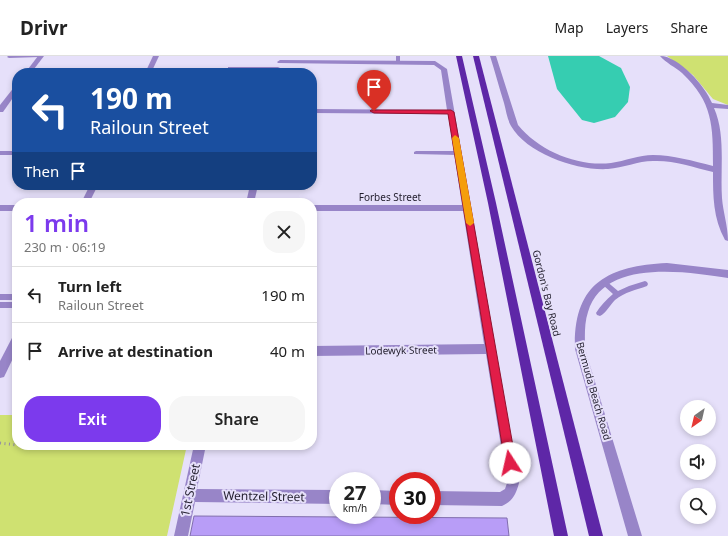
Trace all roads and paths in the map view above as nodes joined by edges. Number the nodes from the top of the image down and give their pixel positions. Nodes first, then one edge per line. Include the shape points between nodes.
1 (9, 56) edge
2 (41, 56) edge
3 (156, 56) edge
4 (459, 56) edge
5 (476, 56) edge
6 (493, 56) edge
7 (663, 56) edge
8 (398, 60) edge
9 (279, 65) edge
10 (32, 68) edge
11 (150, 68) edge
12 (230, 68) dead end
13 (12, 92) edge
14 (3, 101) edge
15 (710, 105) junction
16 (728, 107) edge
17 (0, 110) edge
18 (317, 111) edge
19 (451, 112) junction
20 (0, 153) edge
21 (12, 153) edge
22 (416, 153) dead end
23 (458, 153) junction
24 (717, 170) junction
25 (0, 208) edge
26 (12, 208) edge
27 (317, 208) edge
28 (467, 208) junction
29 (728, 237) edge
30 (728, 274) edge
31 (604, 283) junction
32 (645, 284) dead end
33 (617, 294) junction
34 (12, 296) edge
35 (0, 297) edge
36 (12, 305) edge
37 (0, 306) edge
38 (600, 313) dead end
39 (12, 349) edge
40 (491, 349) junction
41 (317, 352) edge
42 (1, 370) edge
43 (0, 443) edge
44 (12, 444) edge
45 (199, 450) edge
46 (189, 495) junction
47 (329, 497) edge
48 (441, 498) edge
49 (180, 536) edge
50 (561, 536) edge
51 (596, 536) edge
52 (635, 536) edge

1 - 2 lane
2 - 10 street
3 - 11 street
4 - 50 main road
5 - 51 main road, Gordon's Bay Road
6 - 24 street via 514,125 537,146 568,160 593,166 610,166 636,159 658,158
7 - 15 street via 689,76
8 - 9 street
8 - 19 street via 440,65 444,69
9 - 12 lane
13 - 14 street
14 - 17 street
15 - 16 street
15 - 24 street via 716,123
18 - 19 street
19 - 23 street
20 - 21 lane
22 - 23 lane
23 - 28 street
24 - 29 street via 717,206
25 - 26 street
27 - 28 street, Forbes Street
28 - 40 street
30 - 31 street, Bermuda Beach Road via 653,268 629,272
31 - 33 lane
31 - 52 street, Bermuda Beach Road via 585,303 578,335
32 - 33 lane via 625,289
33 - 38 lane via 604,305
34 - 35 lane
36 - 37 lane
39 - 42 street
40 - 41 street, Lodewyk Street
40 - 48 street via 513,478 510,493 507,497 497,499
43 - 44 path
45 - 46 street, 1st Street
46 - 47 street, Wentzel Street
46 - 49 street, 1st Street

